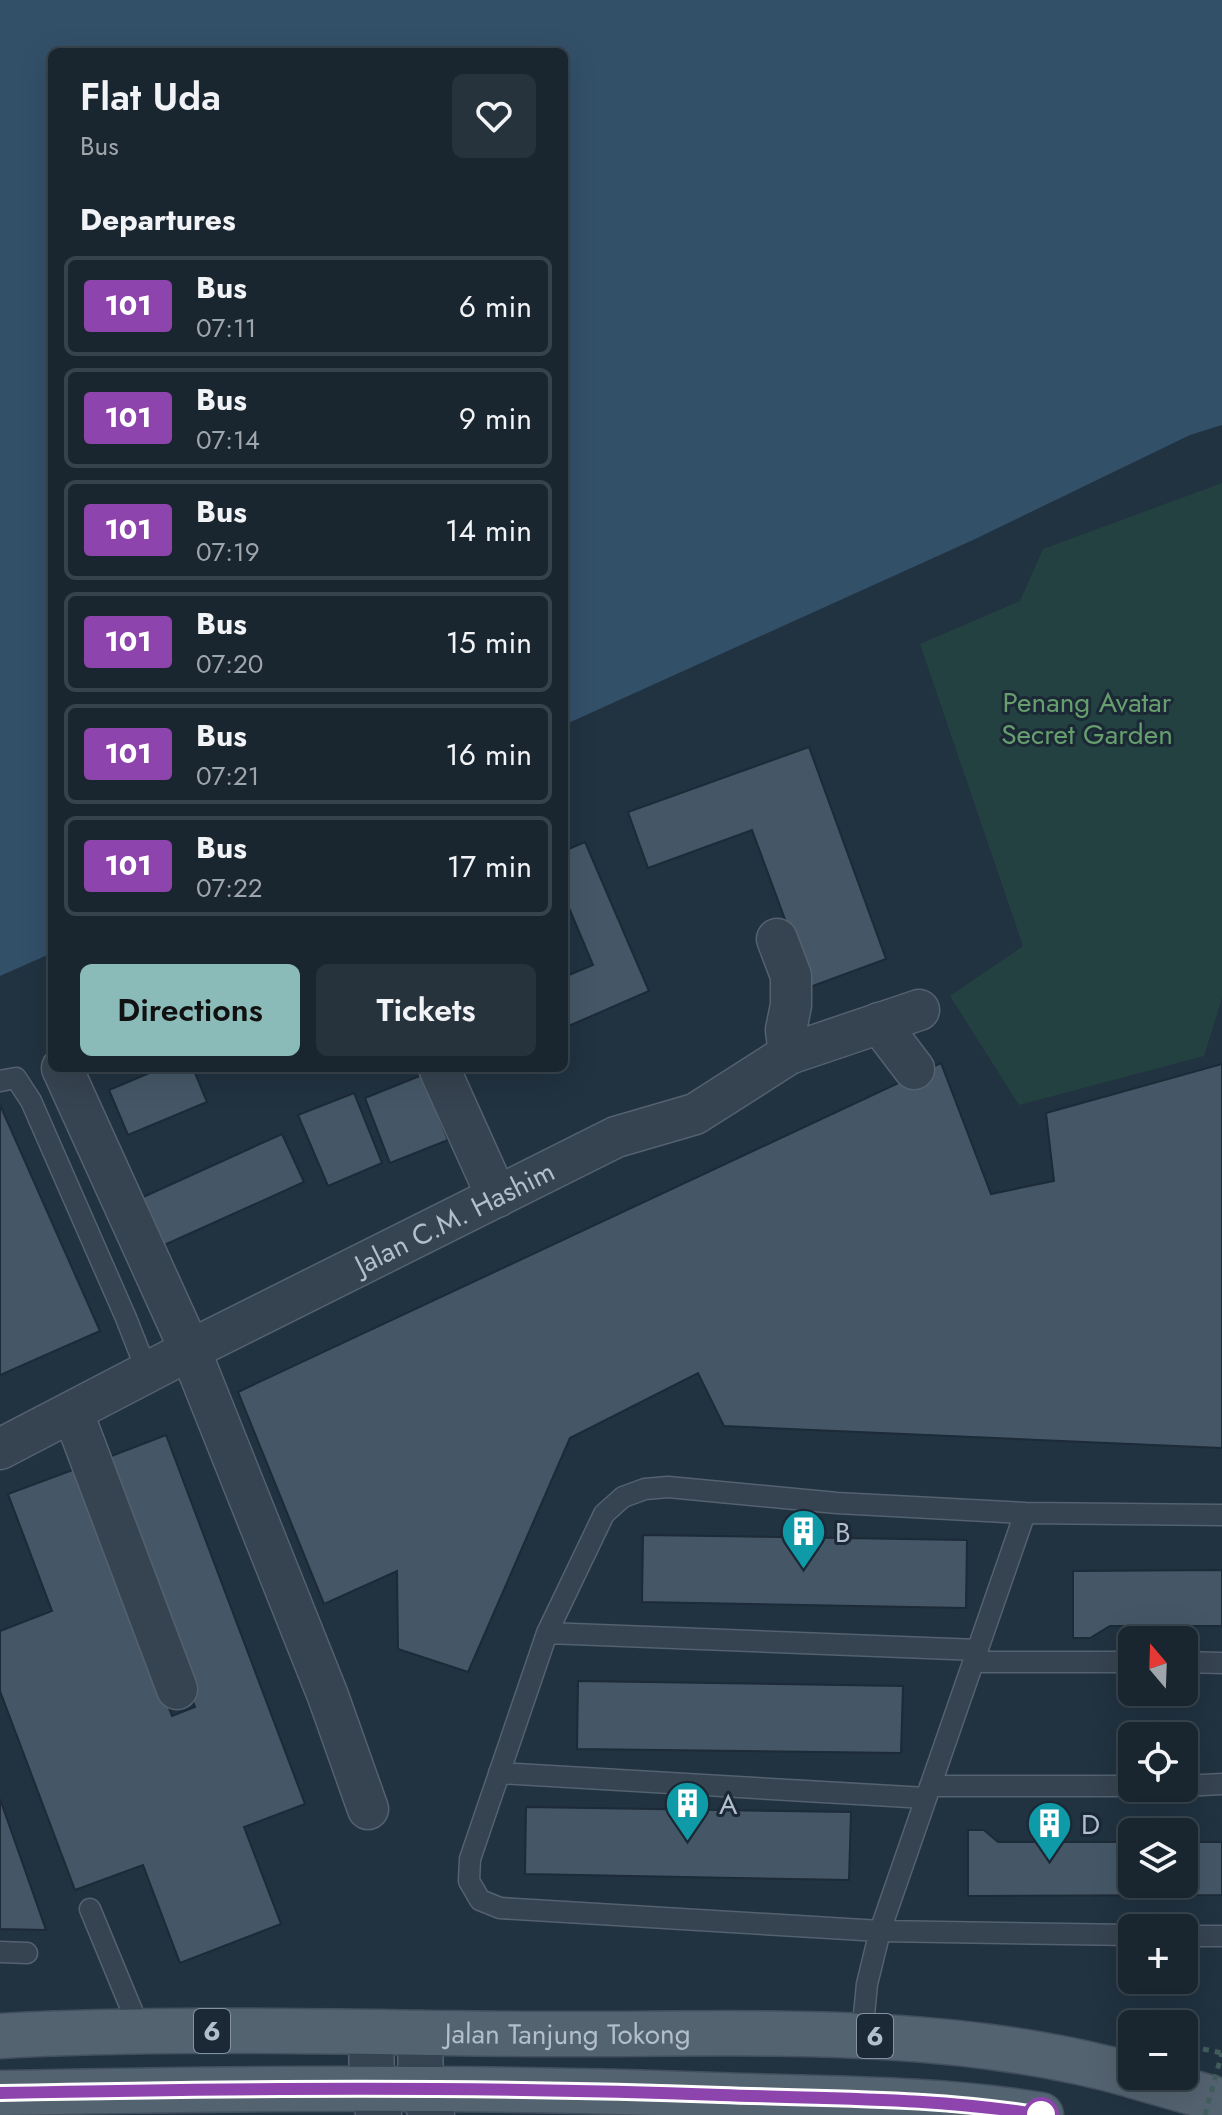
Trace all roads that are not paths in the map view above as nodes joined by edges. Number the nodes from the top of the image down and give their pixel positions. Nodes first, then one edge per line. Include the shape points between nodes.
1 (777, 939) dead end
2 (919, 1010) dead end
3 (879, 1023) junction
4 (789, 1054) junction
5 (914, 1069) dead end
6 (64, 1072) edge
7 (441, 1072) edge
8 (0, 1081) edge
9 (497, 1197) junction
10 (190, 1350) junction
11 (148, 1374) junction
12 (73, 1413) junction
13 (0, 1449) edge
14 (1025, 1513) junction
15 (1222, 1515) edge
16 (547, 1633) junction
17 (976, 1656) junction
18 (1118, 1661) edge
19 (1198, 1662) edge
20 (1222, 1663) edge
21 (177, 1689) dead end
22 (499, 1773) junction
23 (1222, 1784) edge
24 (1198, 1785) edge
25 (1118, 1786) edge
26 (928, 1792) junction
27 (368, 1809) dead end
28 (90, 1909) dead end
29 (880, 1931) junction
30 (1118, 1935) edge
31 (1198, 1936) edge
32 (1222, 1936) edge
33 (0, 1952) edge
34 (27, 1953) dead end
35 (140, 2030) junction
36 (371, 2033) junction
37 (420, 2033) junction
38 (0, 2036) edge
39 (862, 2036) junction
40 (1118, 2073) edge
41 (238, 2087) junction
42 (1183, 2090) edge
43 (610, 2091) junction
44 (3, 2100) edge
45 (1222, 2101) edge
46 (376, 2102) edge
47 (426, 2102) edge
48 (288, 2115) edge
49 (564, 2115) edge
50 (1041, 2115) edge

1 - 4 street via 791,976
2 - 3 street, Jalan C.M. Hashim
3 - 4 street, Jalan C.M. Hashim
3 - 5 street
4 - 9 street, Jalan C.M. Hashim via 695,1114 616,1137
6 - 10 street
7 - 9 street
8 - 11 lane via 16,1078 31,1101
9 - 10 street, Jalan C.M. Hashim
10 - 11 street, Jalan C.M. Hashim
10 - 27 street
11 - 12 street, Jalan C.M. Hashim
12 - 13 street, Jalan C.M. Hashim
12 - 21 street
14 - 15 lane
14 - 16 lane via 645,1489 623,1497 604,1514
14 - 17 lane
16 - 17 lane
16 - 22 lane
17 - 18 lane
17 - 26 lane
19 - 20 lane
22 - 26 lane
22 - 29 lane via 470,1859 469,1881 480,1900 500,1908
23 - 24 lane
25 - 26 lane
26 - 29 lane
28 - 35 lane
29 - 30 lane
29 - 39 lane
31 - 32 lane
33 - 34 lane
35 - 36 main road, Jalan Tanjung Tokong / 6
35 - 38 main road, Jalan Tanjung Tokong / 6
36 - 37 main road, Jalan Tanjung Tokong / 6
36 - 46 street
37 - 39 main road, Jalan Tanjung Tokong / 6
37 - 47 street
39 - 40 main road, Jalan Tanjung Tokong / 6 via 1025,2051
41 - 44 main road, Jalan Tanjung Tokong / 6
41 - 46 main road, Jalan Tanjung Tokong / 6
41 - 48 main road
42 - 45 main road, Jalan Tanjung Tokong / 6
43 - 47 main road, Jalan Tanjung Tokong / 6
43 - 49 main road
43 - 50 main road, Jalan Tanjung Tokong / 6 via 946,2103
46 - 47 main road, Jalan Tanjung Tokong / 6

